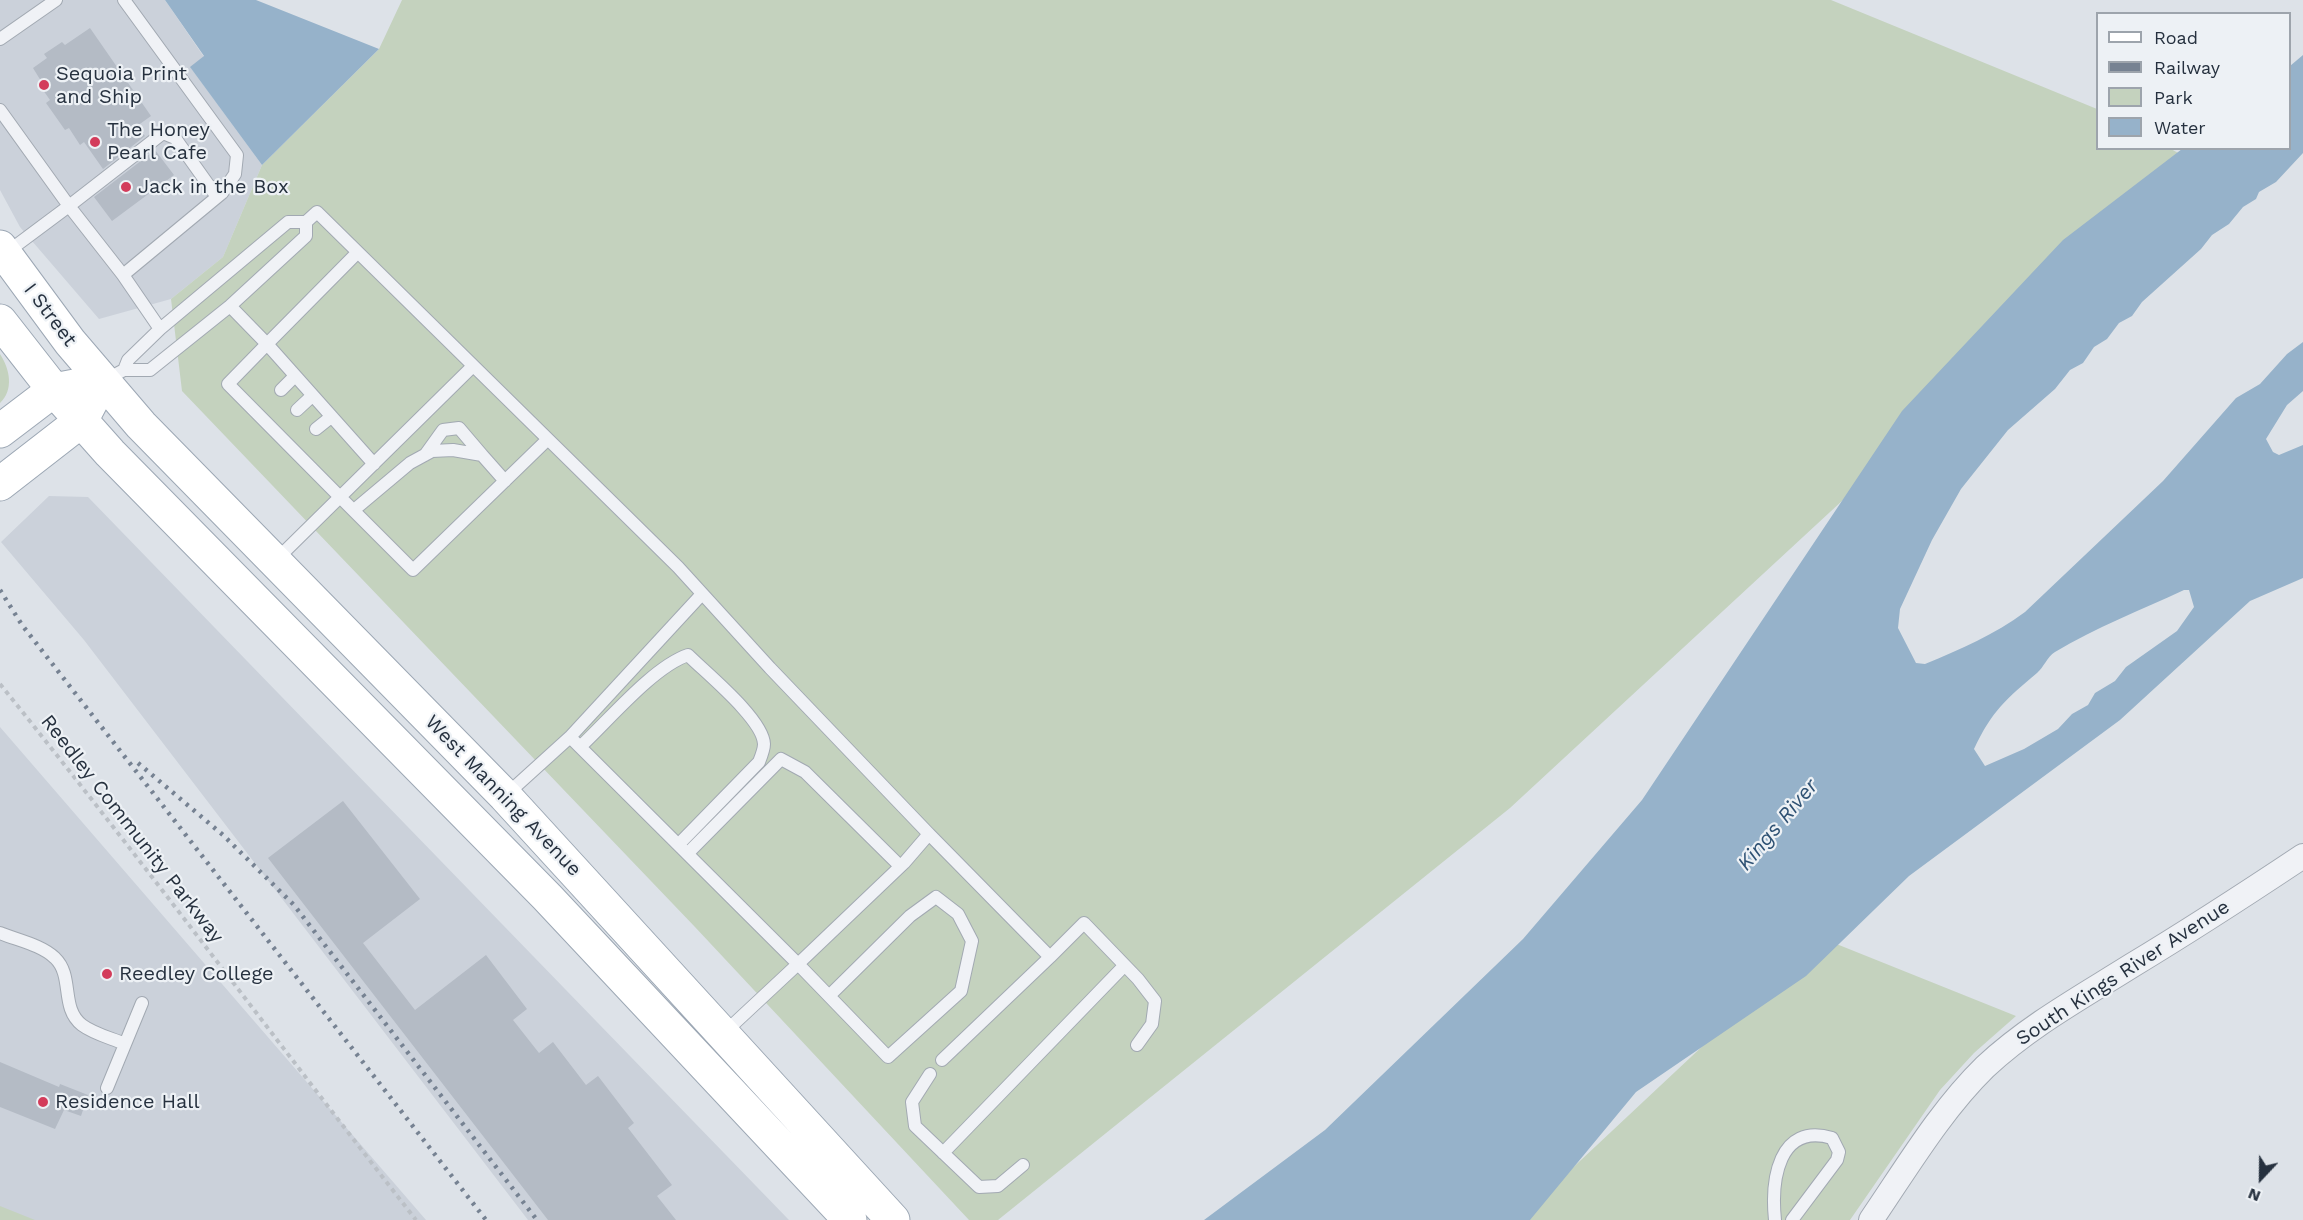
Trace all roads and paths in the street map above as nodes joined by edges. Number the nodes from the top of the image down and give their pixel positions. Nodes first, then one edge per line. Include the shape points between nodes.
1 (56, 0) edge
2 (124, 0) edge
3 (0, 39) edge
4 (0, 110) edge
5 (217, 197) junction
6 (69, 206) junction
7 (306, 222) junction
8 (2, 251) edge
9 (357, 253) junction
10 (123, 275) junction
11 (230, 306) junction
12 (0, 321) edge
13 (160, 329) junction
14 (267, 344) junction
15 (472, 367) junction
16 (114, 375) junction
17 (295, 376) junction
18 (54, 390) junction
19 (281, 390) dead end
20 (312, 396) junction
21 (297, 410) dead end
22 (331, 417) junction
23 (81, 421) junction
24 (316, 429) dead end
25 (0, 431) edge
26 (547, 440) junction
27 (482, 455) junction
28 (424, 456) junction
29 (374, 464) junction
30 (505, 481) junction
31 (0, 484) edge
32 (340, 497) junction
33 (354, 510) junction
34 (275, 561) junction
35 (702, 594) junction
36 (0, 684) edge
37 (570, 736) junction
38 (580, 747) junction
39 (505, 796) junction
40 (929, 834) junction
41 (678, 844) junction
42 (688, 854) junction
43 (2303, 856) edge
44 (900, 866) junction
45 (0, 933) edge
46 (1050, 957) junction
47 (798, 964) junction
48 (1124, 966) junction
49 (829, 996) junction
50 (142, 1003) dead end
51 (723, 1034) junction
52 (125, 1044) junction
53 (1137, 1045) dead end
54 (942, 1060) dead end
55 (930, 1074) dead end
56 (107, 1088) dead end
57 (943, 1153) junction
58 (1023, 1165) dead end
59 (416, 1220) edge
60 (849, 1220) edge
61 (893, 1220) edge
62 (1775, 1220) edge
63 (1792, 1220) edge
64 (1871, 1220) edge

1 - 3 lane
2 - 5 lane via 234,148 238,162 235,174
4 - 6 lane
5 - 6 lane via 175,138 163,134
5 - 10 lane
6 - 8 lane
6 - 10 lane
7 - 9 lane via 317,212
7 - 11 lane via 306,236
7 - 13 lane via 288,222
8 - 16 main road, I Street via 70,342
9 - 14 lane
9 - 15 lane
10 - 13 lane
11 - 14 lane
11 - 16 lane via 150,370
12 - 18 main road
13 - 16 lane
14 - 17 lane
14 - 32 lane via 228,384 297,447
15 - 26 lane
15 - 29 lane
16 - 18 main road
16 - 23 main road
16 - 34 main road, West Manning Avenue via 141,425
17 - 19 lane
17 - 20 lane
18 - 23 main road, West Manning Avenue
18 - 25 main road
20 - 21 lane
20 - 22 lane
22 - 24 lane
22 - 29 lane
23 - 31 main road
23 - 60 main road, West Manning Avenue via 547,897
26 - 30 lane
26 - 35 lane
27 - 28 lane via 453,450 432,451
27 - 28 lane via 459,428 443,429
27 - 30 lane
28 - 33 lane via 410,463
29 - 32 lane
30 - 33 lane via 413,570
32 - 33 lane
32 - 34 lane
34 - 39 main road, West Manning Avenue
35 - 37 lane
35 - 40 lane
36 - 59 path, Reedley Community Parkway
37 - 38 lane
37 - 39 lane
38 - 41 lane
38 - 41 lane via 653,677 674,660 688,655 749,715 764,744 759,762
39 - 51 main road, West Manning Avenue
40 - 44 lane
40 - 46 lane
41 - 42 lane
42 - 44 lane via 782,759 805,772
42 - 47 lane
43 - 64 street, South Kings River Avenue via 2015,1041 1955,1101
44 - 47 lane
45 - 52 lane via 54,956 65,975 74,1016 92,1031
46 - 48 lane via 1084,923
46 - 54 lane
47 - 49 lane
47 - 51 lane
48 - 53 lane via 1155,1001 1152,1024
48 - 57 lane
49 - 49 lane via 910,916 936,897 958,914 972,941 961,991 888,1057
50 - 52 lane
51 - 61 main road, West Manning Avenue
52 - 56 lane
55 - 57 lane via 912,1102 915,1126
57 - 58 lane via 979,1187 998,1186
62 - 63 lane via 1777,1170 1788,1147 1811,1135 1832,1138 1839,1152 1836,1160

